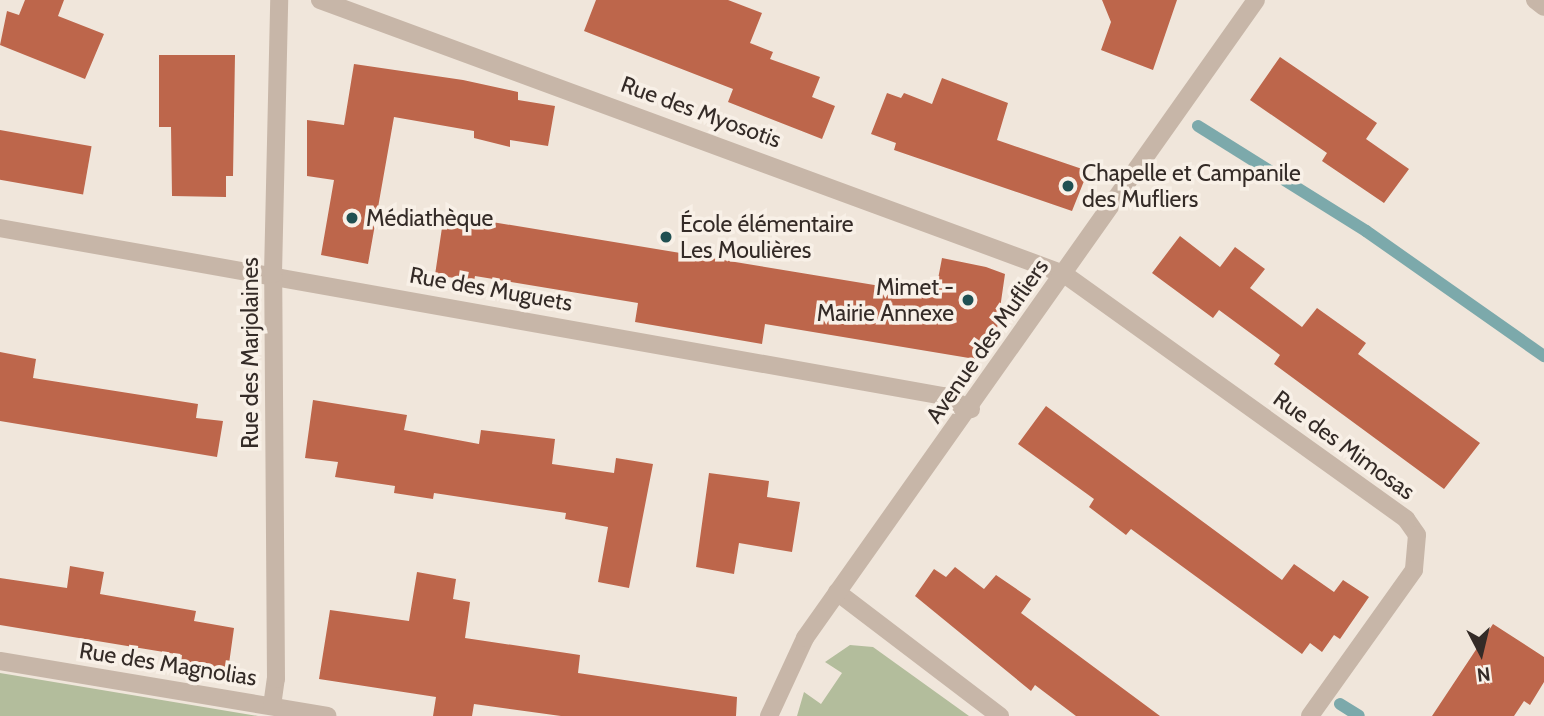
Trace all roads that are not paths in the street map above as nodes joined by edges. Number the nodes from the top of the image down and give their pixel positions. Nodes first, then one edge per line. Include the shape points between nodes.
1 (279, 0) edge
2 (320, 0) edge
3 (1256, 0) edge
4 (1535, 0) edge
5 (1544, 7) edge
6 (0, 228) edge
7 (273, 274) junction
8 (1064, 274) junction
9 (971, 410) junction
10 (837, 592) junction
11 (0, 661) edge
12 (272, 706) junction
13 (327, 716) edge
14 (769, 716) edge
15 (1000, 716) edge
16 (1310, 716) edge

1 - 7 street, Rue des Marjolaines
2 - 8 street, Rue des Myosotis
3 - 8 street, Avenue des Mufliers
4 - 5 street
6 - 7 street, Rue des Muguets
7 - 9 street, Rue des Muguets via 943,396
7 - 12 street, Rue des Marjolaines via 276,679
8 - 9 street, Avenue des Mufliers
8 - 16 street, Rue des Mimosas via 1406,519 1417,535 1415,570
9 - 10 street, Avenue des Mufliers
10 - 14 street, Avenue des Mufliers via 805,638
10 - 15 street
11 - 12 street, Rue des Magnolias
12 - 13 street, Rue des Magnolias

